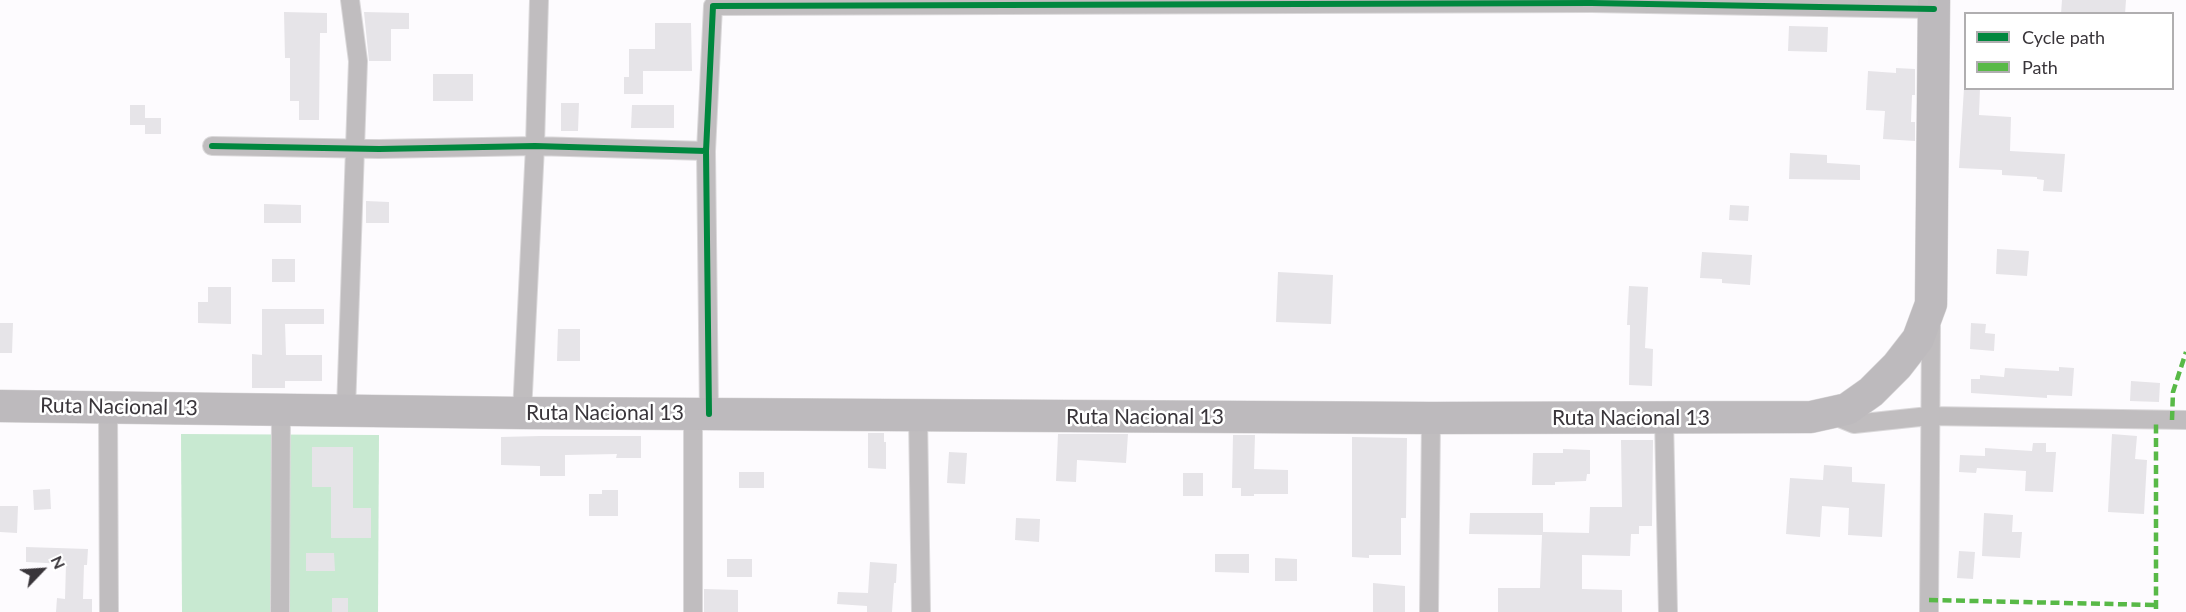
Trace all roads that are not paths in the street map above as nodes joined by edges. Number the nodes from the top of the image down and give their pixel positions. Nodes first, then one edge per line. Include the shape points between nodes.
1 (350, 0) edge
2 (539, 0) edge
3 (1265, 2) edge
4 (1591, 2) edge
5 (713, 3) edge
6 (940, 3) edge
7 (1934, 5) edge
8 (212, 146) dead end
9 (535, 146) junction
10 (355, 149) junction
11 (706, 151) junction
12 (1931, 304) junction
13 (0, 406) edge
14 (108, 407) junction
15 (281, 410) junction
16 (346, 410) junction
17 (522, 413) junction
18 (701, 414) junction
19 (1828, 414) junction
20 (918, 415) junction
21 (1929, 416) junction
22 (1431, 418) junction
23 (1664, 418) junction
24 (2186, 420) edge
25 (109, 612) edge
26 (279, 612) edge
27 (693, 612) edge
28 (921, 612) edge
29 (1429, 612) edge
30 (1668, 612) edge
31 (1929, 612) edge

1 - 10 street via 358,61
2 - 9 street
3 - 4 street
3 - 6 street
4 - 7 street
5 - 6 street
5 - 11 street
7 - 12 highway, Ruta Nacional 13
8 - 10 street
9 - 10 street
9 - 11 street
9 - 17 street
10 - 16 street
11 - 18 street
12 - 19 highway, Ruta Nacional 13 via 1918,339 1897,366 1871,393 1847,409
12 - 21 street
13 - 14 highway, Ruta Nacional 13
14 - 15 highway, Ruta Nacional 13
14 - 25 street
15 - 16 highway, Ruta Nacional 13
15 - 26 street
16 - 17 highway, Ruta Nacional 13
17 - 18 highway, Ruta Nacional 13
18 - 20 highway, Ruta Nacional 13
18 - 27 street
19 - 21 street via 1854,424
19 - 23 highway, Ruta Nacional 13
20 - 22 highway, Ruta Nacional 13
20 - 28 street
21 - 24 street
21 - 31 street
22 - 23 highway, Ruta Nacional 13
22 - 29 street
23 - 30 street

